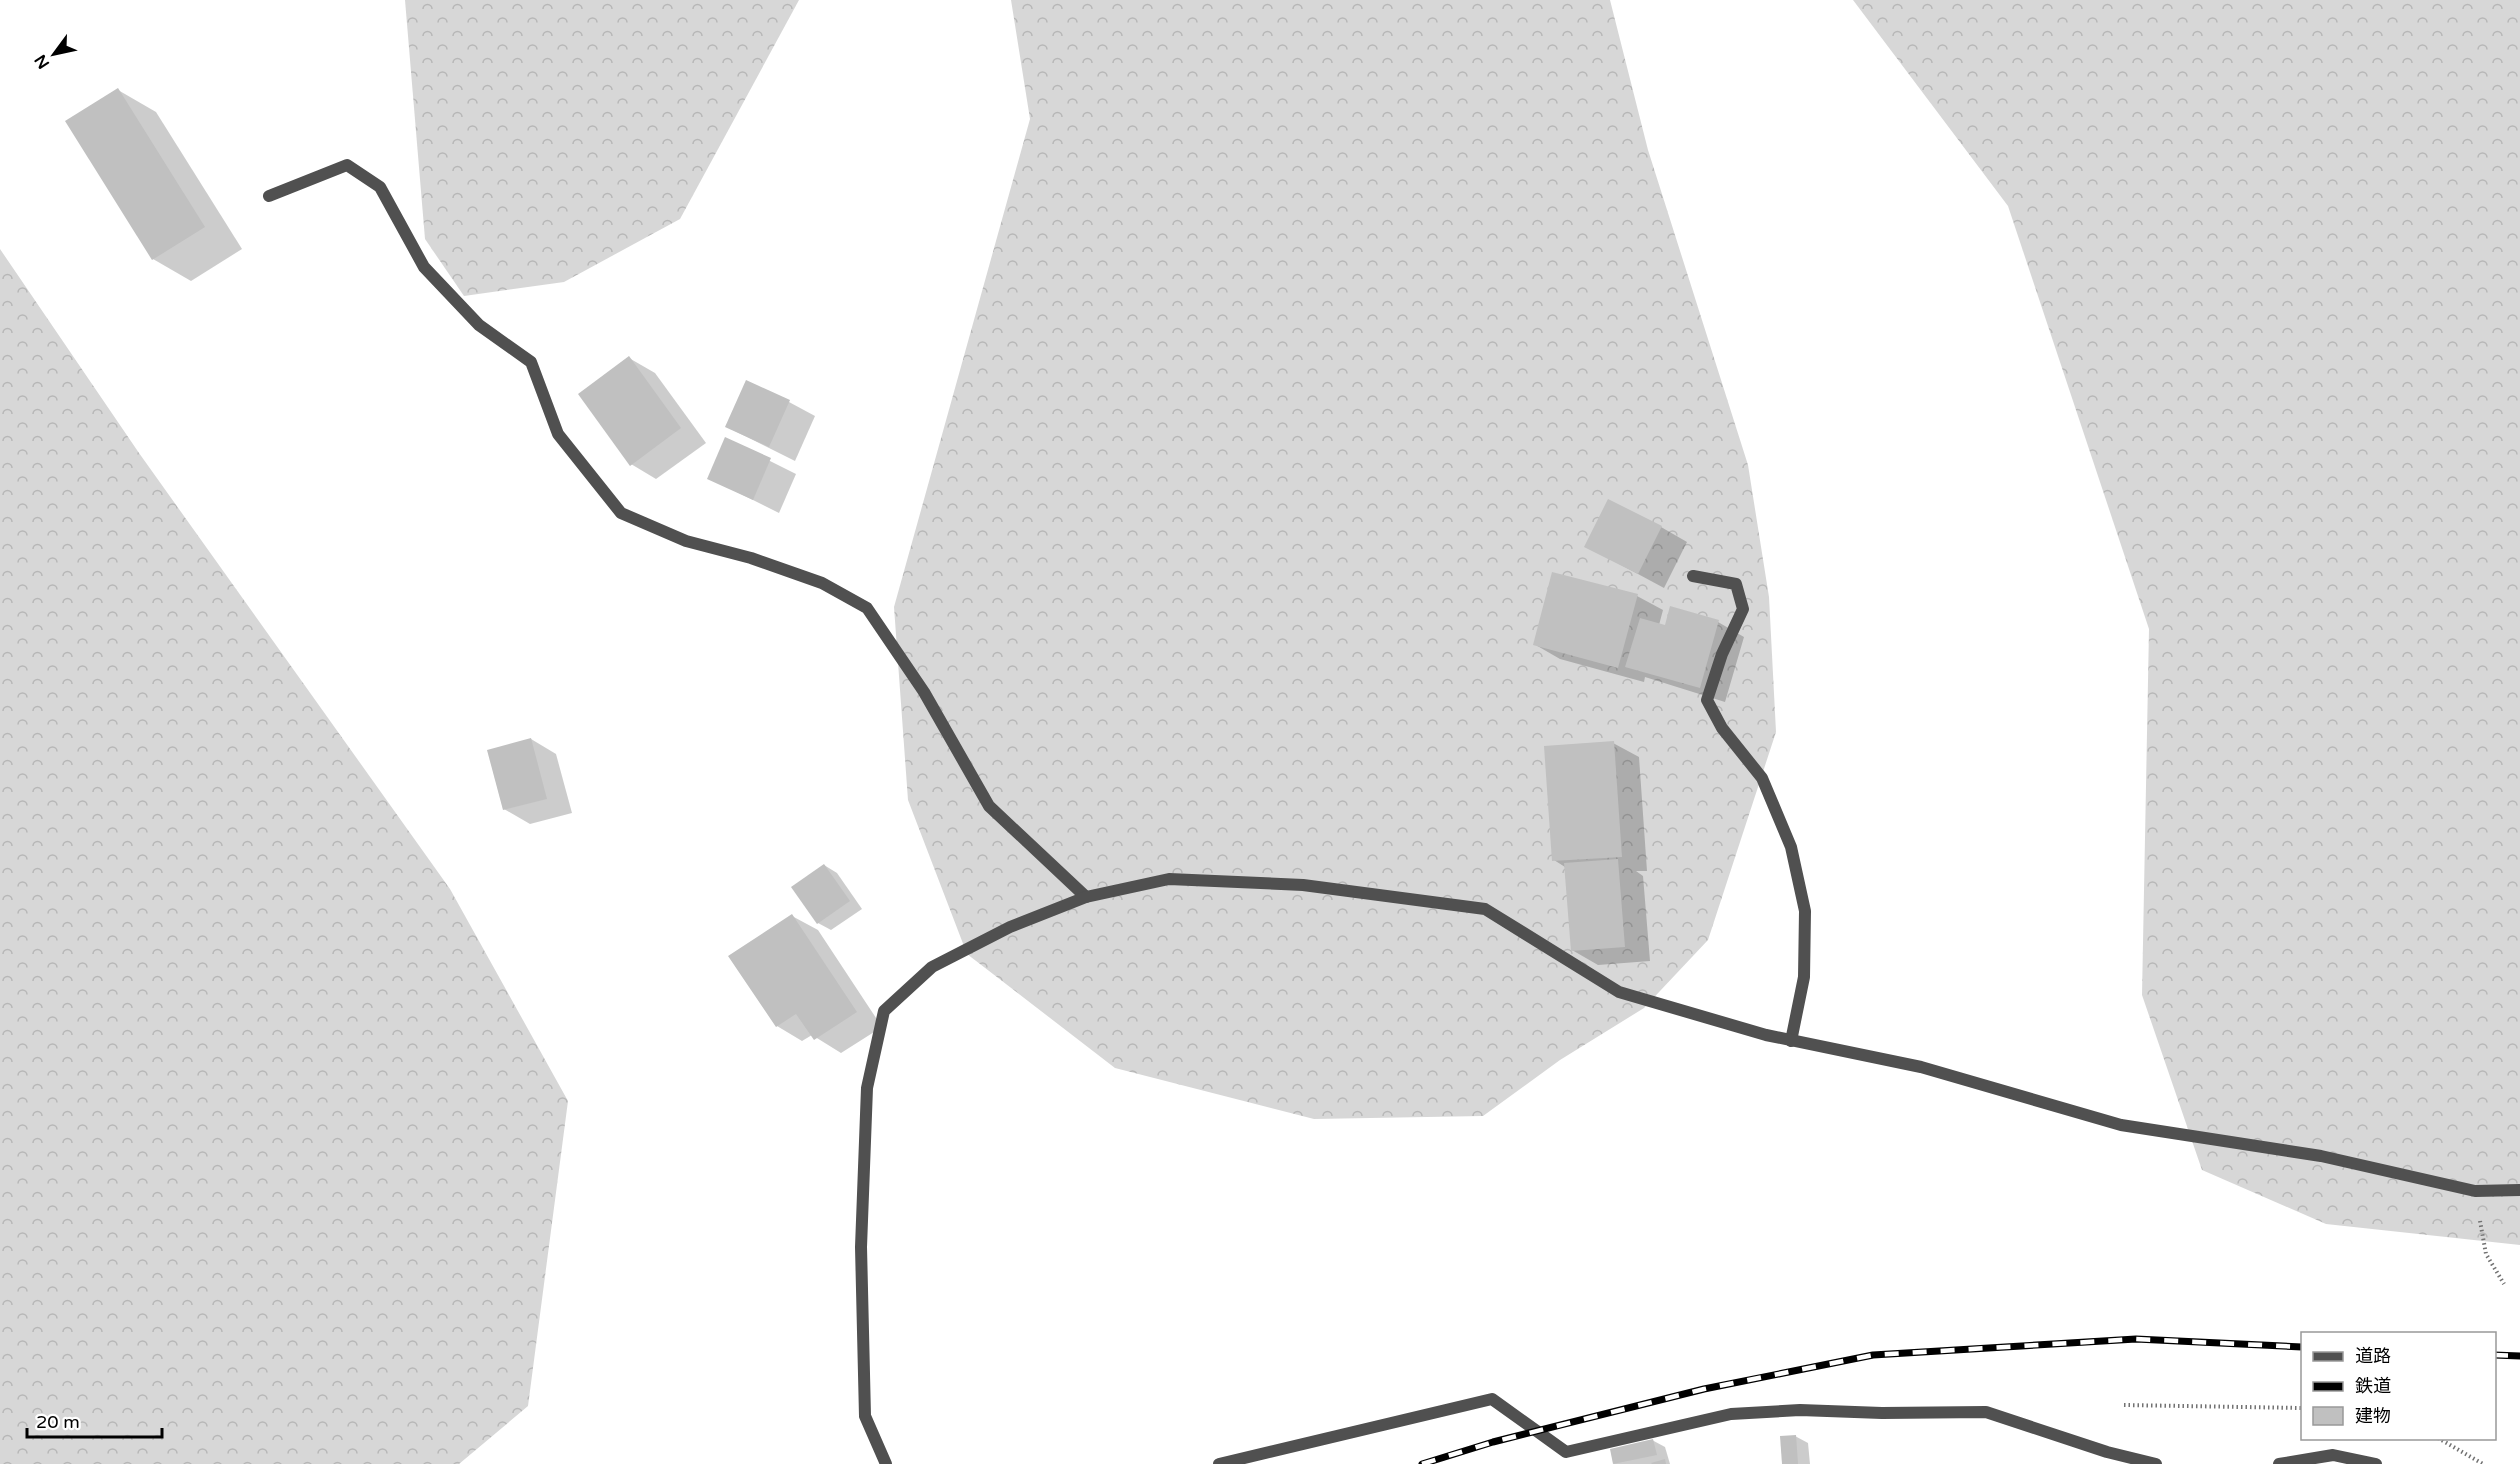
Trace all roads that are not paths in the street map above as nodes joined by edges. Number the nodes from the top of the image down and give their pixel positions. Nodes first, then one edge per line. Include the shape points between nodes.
1 (269, 196) dead end
2 (1693, 576) dead end
3 (1086, 897) junction
4 (1791, 1041) junction
5 (2520, 1190) edge
6 (886, 1464) edge
7 (1219, 1464) edge
8 (2156, 1464) edge
9 (2279, 1464) edge
10 (2376, 1464) edge

1 - 3 street via 347,165 380,187 424,267 479,325 531,362 558,434 621,513 686,541 822,583 867,608 924,692 989,806
2 - 4 street via 1736,584 1743,609 1707,700 1722,728 1762,778 1791,847 1805,911 1804,977
3 - 4 street via 1169,879 1303,885 1485,909 1619,992
3 - 6 street via 1010,927 932,968 884,1011 867,1088 861,1247 865,1416
4 - 5 street via 1921,1067 2121,1125 2322,1156 2475,1191
7 - 8 street via 1492,1399 1566,1452 1731,1414 1800,1410 1986,1412
9 - 10 street via 2333,1455

